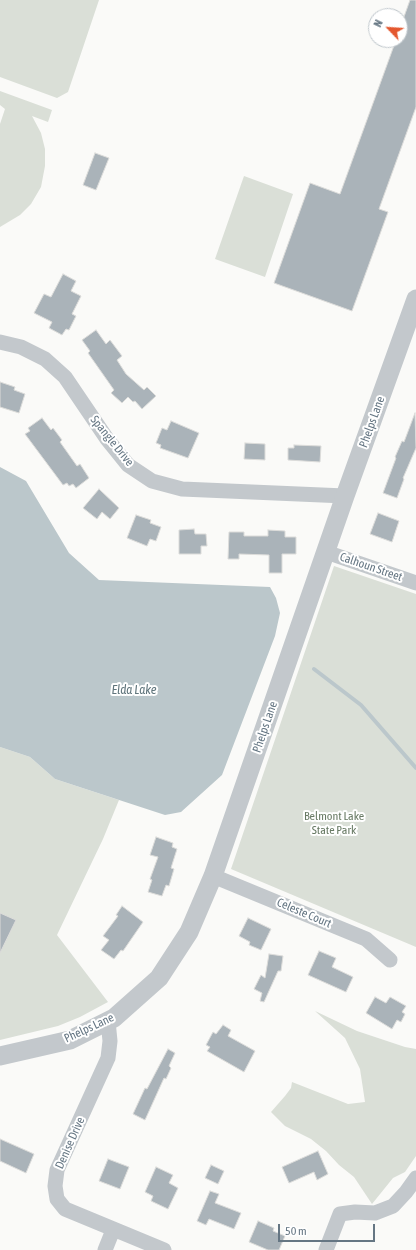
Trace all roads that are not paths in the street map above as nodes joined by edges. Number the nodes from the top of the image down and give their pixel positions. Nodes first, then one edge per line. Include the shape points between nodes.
1 (416, 299) edge
2 (0, 342) edge
3 (345, 496) junction
4 (326, 552) junction
5 (416, 583) edge
6 (213, 876) junction
7 (390, 960) dead end
8 (108, 1021) junction
9 (0, 1056) edge
10 (416, 1178) edge
11 (113, 1230) junction
12 (105, 1250) edge
13 (164, 1250) edge
14 (326, 1250) edge

1 - 3 street, Phelps Lane
2 - 3 street, Spangle Drive via 21,347 45,359 65,377 128,465 152,481 182,489
3 - 4 street, Phelps Lane
4 - 5 street, Calhoun Street
4 - 6 street, Phelps Lane
6 - 7 street, Celeste Court via 366,939
6 - 8 street, Phelps Lane via 189,932 159,978
8 - 9 street, Phelps Lane via 70,1040
8 - 11 street, Denise Drive via 108,1058 57,1170 55,1186 57,1199 65,1209
10 - 14 street via 393,1206 375,1213 340,1214
11 - 12 street
11 - 13 street, Denise Drive

